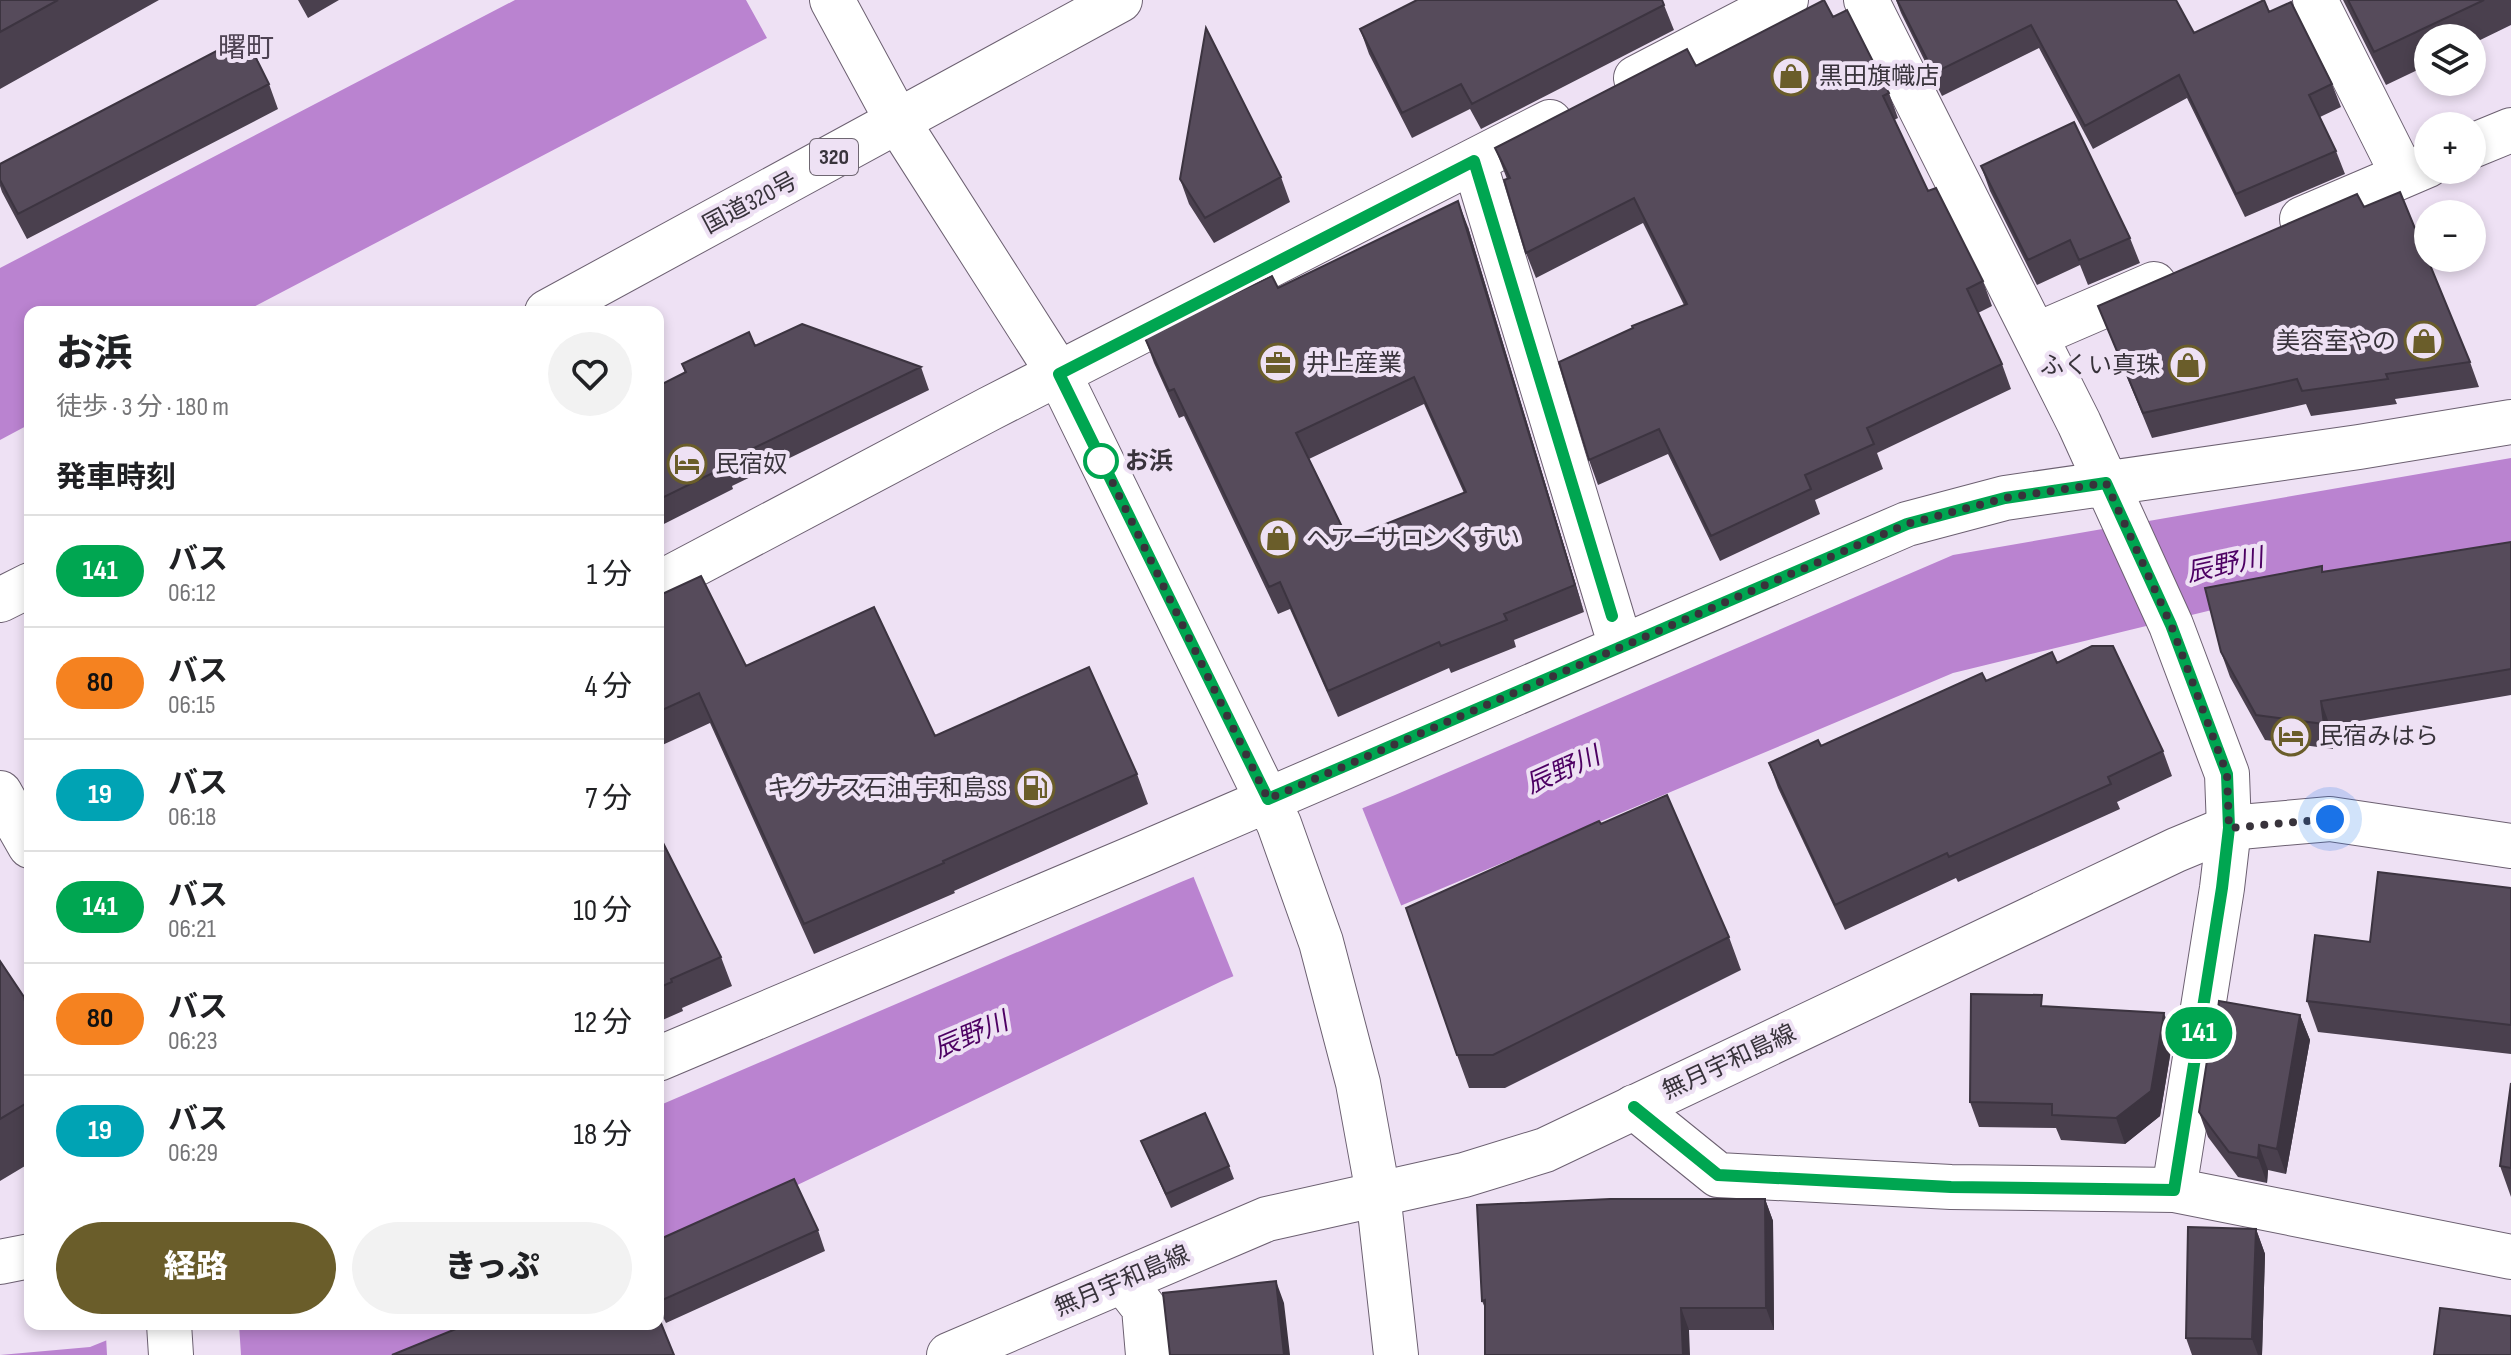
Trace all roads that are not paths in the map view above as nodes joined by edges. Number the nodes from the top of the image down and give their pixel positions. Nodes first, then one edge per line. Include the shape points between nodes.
1 (1120, 0) edge
2 (1786, 0) edge
3 (1866, 0) edge
4 (2315, 0) edge
5 (833, 2) edge
6 (898, 122) junction
7 (2511, 130) edge
8 (2486, 140) edge
9 (1474, 161) junction
10 (2414, 167) edge
11 (2414, 171) edge
12 (2262, 237) edge
13 (2191, 268) edge
14 (558, 306) edge
15 (2036, 335) junction
16 (1059, 374) junction
17 (2511, 422) edge
18 (2114, 500) junction
19 (664, 581) edge
20 (24, 588) edge
21 (0, 600) edge
22 (1621, 647) junction
23 (0, 793) edge
24 (1274, 811) junction
25 (2229, 828) junction
26 (24, 835) edge
27 (2511, 846) edge
28 (664, 1057) edge
29 (1634, 1107) junction
30 (2174, 1190) junction
31 (1378, 1193) junction
32 (24, 1257) edge
33 (2511, 1257) edge
34 (0, 1262) edge
35 (1123, 1281) junction
36 (169, 1330) edge
37 (171, 1355) edge
38 (949, 1355) edge
39 (1148, 1355) edge
40 (1396, 1355) edge

1 - 6 main road, 国道320号 / 320
2 - 9 main road
3 - 15 main road
4 - 10 main road
5 - 6 main road
6 - 14 main road, 国道320号 / 320
6 - 16 main road
7 - 8 main road
9 - 16 main road
9 - 22 main road
11 - 12 main road
13 - 15 main road
15 - 18 main road
16 - 19 main road
16 - 24 main road
17 - 18 main road via 2359,447
18 - 22 main road via 2005,498 1907,524
18 - 25 main road via 2171,625 2227,774
20 - 21 main road
22 - 24 main road
23 - 26 main road
24 - 28 main road
24 - 31 main road via 1321,942 1358,1083
25 - 27 main road, 無月宇和島線 via 2330,819
25 - 29 main road, 無月宇和島線
25 - 30 main road
29 - 30 main road via 1718,1175 1951,1187
29 - 31 main road, 無月宇和島線 via 1545,1150 1464,1175
30 - 33 main road
31 - 35 main road, 無月宇和島線 via 1267,1219
31 - 40 main road
32 - 34 main road
35 - 38 main road, 無月宇和島線
35 - 39 main road via 1144,1308
36 - 37 main road

